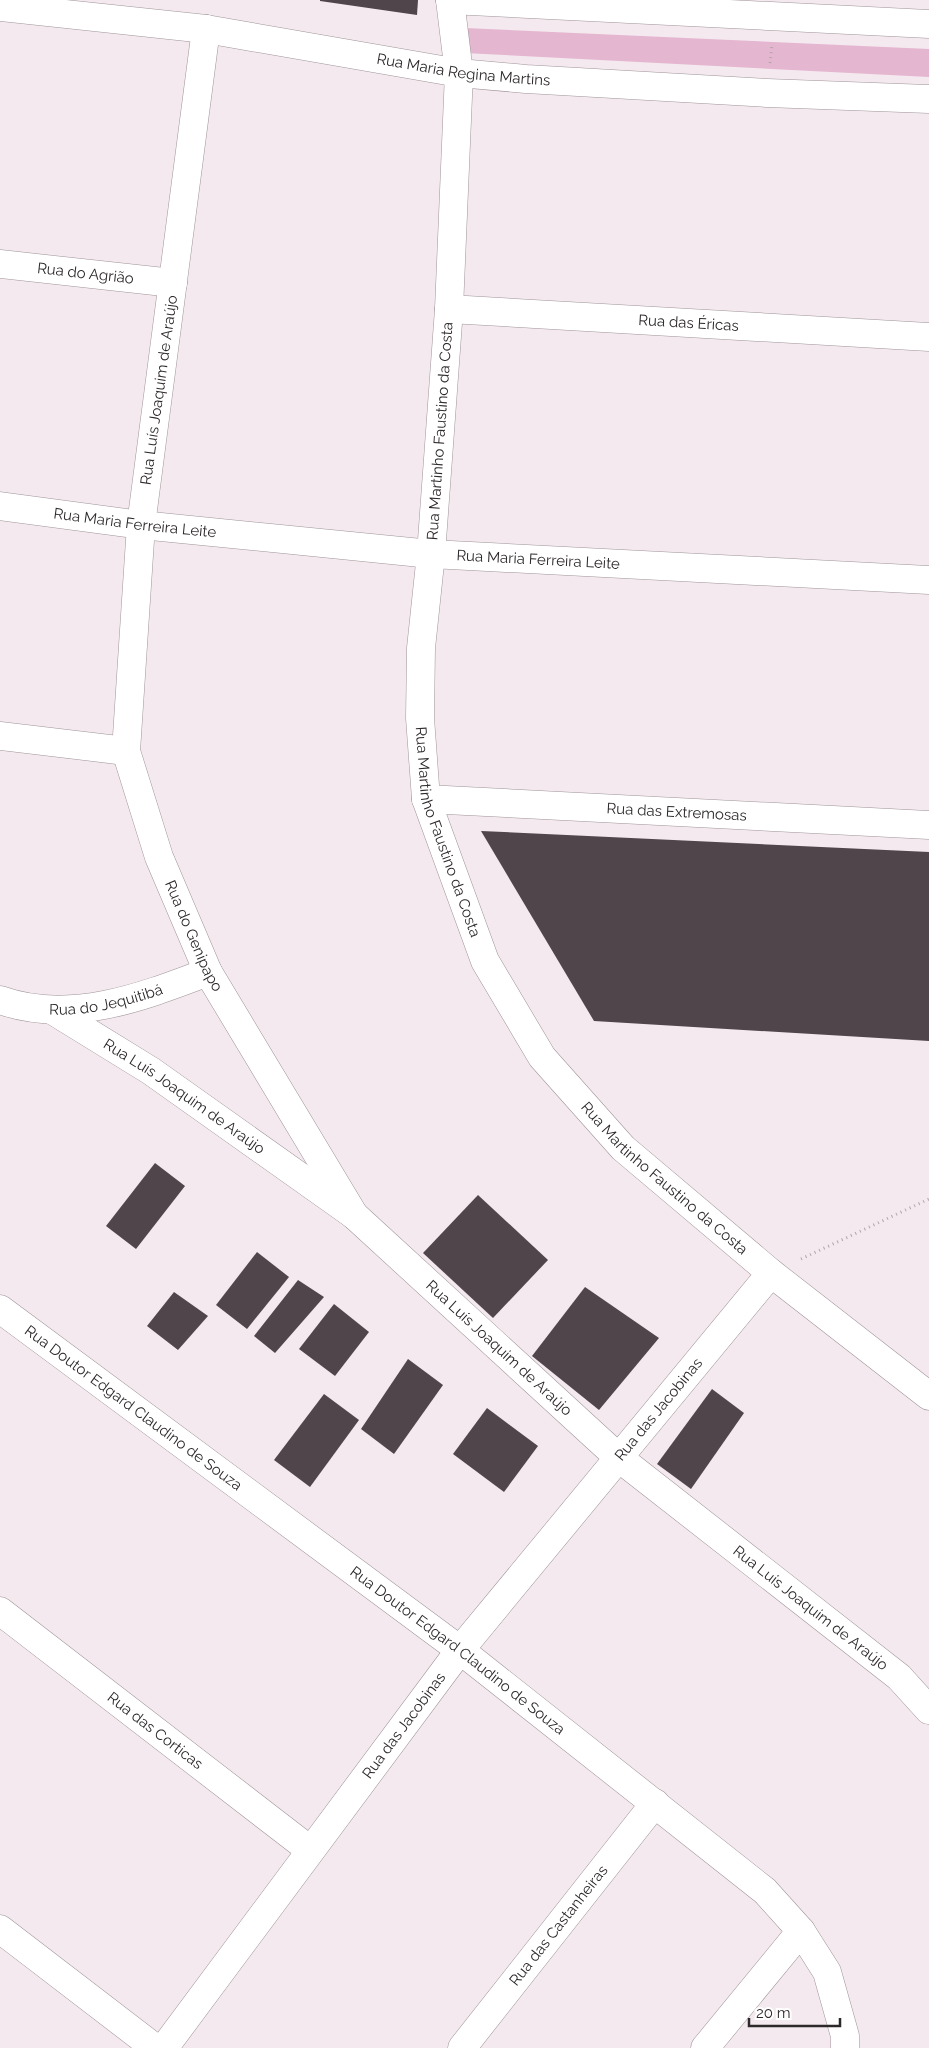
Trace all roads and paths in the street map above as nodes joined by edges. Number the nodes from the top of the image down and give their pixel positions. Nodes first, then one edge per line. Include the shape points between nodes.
1 (450, 0) edge
2 (541, 2) edge
3 (0, 7) edge
4 (72, 7) edge
5 (775, 8) edge
6 (929, 24) edge
7 (206, 29) junction
8 (459, 73) junction
9 (767, 93) junction
10 (929, 99) edge
11 (0, 264) edge
12 (173, 283) junction
13 (449, 309) junction
14 (929, 337) edge
15 (0, 506) edge
16 (141, 524) junction
17 (431, 554) junction
18 (929, 580) edge
19 (0, 736) edge
20 (126, 751) junction
21 (426, 799) junction
22 (929, 825) edge
23 (208, 972) junction
24 (4, 1008) edge
25 (52, 1010) junction
26 (929, 1198) edge
27 (354, 1215) junction
28 (771, 1273) junction
29 (0, 1309) edge
30 (929, 1396) edge
31 (619, 1458) junction
32 (0, 1612) edge
33 (460, 1650) junction
34 (929, 1710) edge
35 (655, 1803) junction
36 (310, 1850) junction
37 (0, 1929) edge
38 (801, 1932) junction
39 (155, 2048) edge
40 (164, 2048) edge
41 (462, 2048) edge
42 (705, 2048) edge
43 (846, 2048) edge

1 - 2 street
1 - 8 street, Rua Martinho Faustino da Costa
2 - 5 street
3 - 4 street, Rua Maria Regina Martins
4 - 7 street, Rua Maria Regina Martins
5 - 6 street
5 - 9 path
7 - 8 street, Rua Maria Regina Martins
7 - 12 street, Rua Luís Joaquim de Araújo
8 - 9 street, Rua Maria Regina Martins
8 - 13 street, Rua Martinho Faustino da Costa
9 - 10 street, Rua Maria Regina Martins
11 - 12 street, Rua do Agrião
12 - 16 street, Rua Luís Joaquim de Araújo
13 - 14 street, Rua das Éricas
13 - 17 street, Rua Martinho Faustino da Costa
15 - 16 street, Rua Maria Ferreira Leite
16 - 17 street, Rua Maria Ferreira Leite
16 - 20 street, Rua Luís Joaquim de Araújo
17 - 18 street, Rua Maria Ferreira Leite
17 - 21 street, Rua Martinho Faustino da Costa via 420,648 420,718
19 - 20 street
20 - 23 street, Rua do Genipapo via 159,858
21 - 22 street, Rua das Extremosas
21 - 28 street, Rua Martinho Faustino da Costa via 486,961 542,1057 623,1148
23 - 25 street, Rua do Jequitibá via 145,996 93,1008
23 - 27 street, Rua do Genipapo
24 - 25 street, Rua do Jequitibá
25 - 27 street, Rua Luís Joaquim de Araújo via 151,1071
26 - 28 path
27 - 31 street, Rua Luís Joaquim de Araújo
28 - 30 street, Rua Martinho Faustino da Costa
28 - 31 street, Rua das Jacobinas
29 - 33 street, Rua Doutor Edgard Claudino de Souza
31 - 33 street, Rua das Jacobinas
31 - 34 street, Rua Luís Joaquim de Araújo via 899,1677
32 - 36 street, Rua das Corticas
33 - 35 street, Rua Doutor Edgard Claudino de Souza
33 - 36 street, Rua das Jacobinas
35 - 38 street, Rua Doutor Edgard Claudino de Souza via 765,1891
35 - 41 street, Rua das Castanheiras
36 - 40 street, Rua das Jacobinas
37 - 39 street
38 - 42 street
38 - 43 street, Rua Doutor Edgard Claudino de Souza via 827,1972

